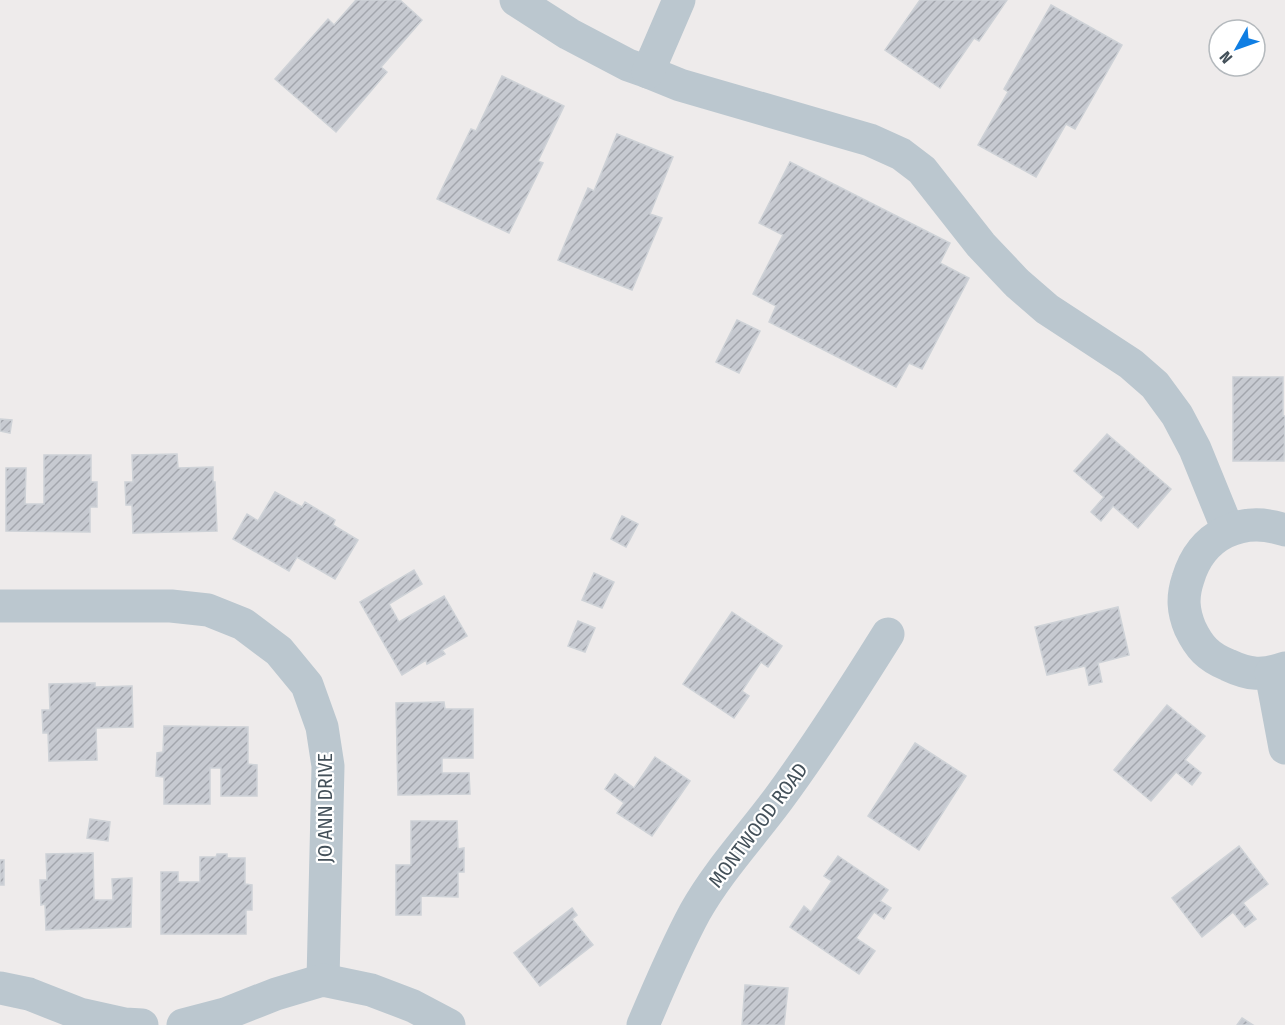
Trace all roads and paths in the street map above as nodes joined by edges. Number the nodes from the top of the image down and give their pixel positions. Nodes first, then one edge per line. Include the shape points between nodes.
1 (516, 0) edge
2 (679, 0) edge
3 (648, 72) junction
4 (1228, 530) junction
5 (1285, 530) edge
6 (0, 606) edge
7 (888, 634) dead end
8 (1278, 671) edge
9 (1285, 748) edge
10 (322, 980) junction
11 (0, 988) edge
12 (142, 1025) edge
13 (183, 1025) edge
14 (449, 1025) edge
15 (643, 1025) edge

1 - 3 street via 569,34
2 - 3 street
3 - 4 street via 680,85 870,140 915,164 1017,283 1047,309 1131,364 1155,385 1196,449
4 - 5 street via 1253,524
4 - 8 street via 1207,544 1192,563 1184,591 1185,615 1197,642 1213,659 1244,672
6 - 10 street, JO ANN DRIVE via 171,606 207,610 243,624 279,651 307,685 322,727 328,766
7 - 15 street, MONTWOOD ROAD via 819,743 696,911
8 - 9 street
10 - 13 street
10 - 14 street via 371,990
11 - 12 street via 29,994 80,1014

